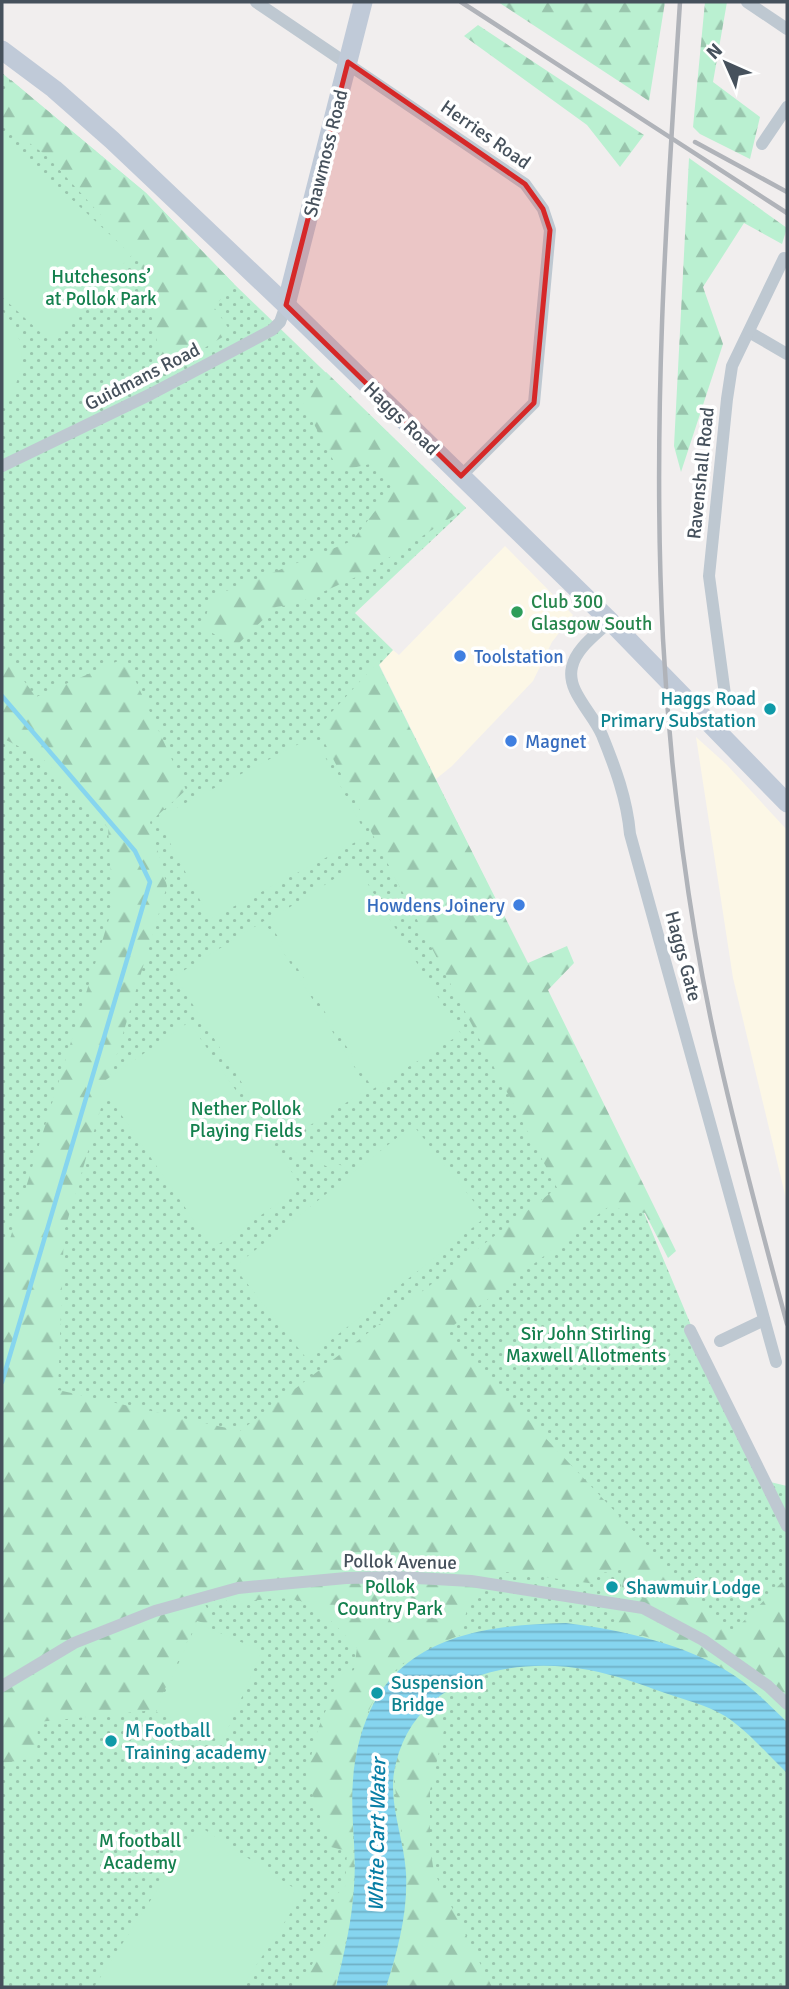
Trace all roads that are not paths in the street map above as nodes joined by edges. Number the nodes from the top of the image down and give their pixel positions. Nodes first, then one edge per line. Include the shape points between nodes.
1 (256, 2) edge
2 (363, 2) edge
3 (747, 2) edge
4 (787, 26) edge
5 (2, 50) edge
6 (348, 62) junction
7 (787, 107) edge
8 (762, 144) dead end
9 (784, 258) dead end
10 (286, 305) junction
11 (748, 332) junction
12 (787, 354) edge
13 (2, 466) edge
14 (461, 476) junction
15 (610, 621) junction
16 (726, 702) dead end
17 (787, 803) edge
18 (764, 1321) junction
19 (690, 1330) dead end
20 (720, 1341) dead end
21 (776, 1362) dead end
22 (787, 1526) edge
23 (2, 1686) edge
24 (787, 1704) edge

1 - 6 street, Herries Road
2 - 6 main road, Shawmoss Road
3 - 4 street
5 - 10 main road, Haggs Road via 86,117
6 - 10 main road, Shawmoss Road
6 - 14 street, Herries Road via 525,184 543,209 550,230 534,403
7 - 8 street
9 - 11 street, Ravenshall Road
10 - 13 street, Guidmans Road via 272,330
10 - 14 main road, Haggs Road
11 - 12 street
11 - 16 street, Ravenshall Road via 732,366 709,576
14 - 15 main road, Haggs Road
15 - 17 main road, Haggs Road
15 - 18 street, Haggs Gate via 577,655 571,681 600,732 628,807 630,834
18 - 20 street
18 - 21 street, Haggs Gate
19 - 22 street
23 - 24 street, Pollok Avenue via 74,1643 155,1611 238,1588 398,1577 471,1581 643,1608 703,1640

